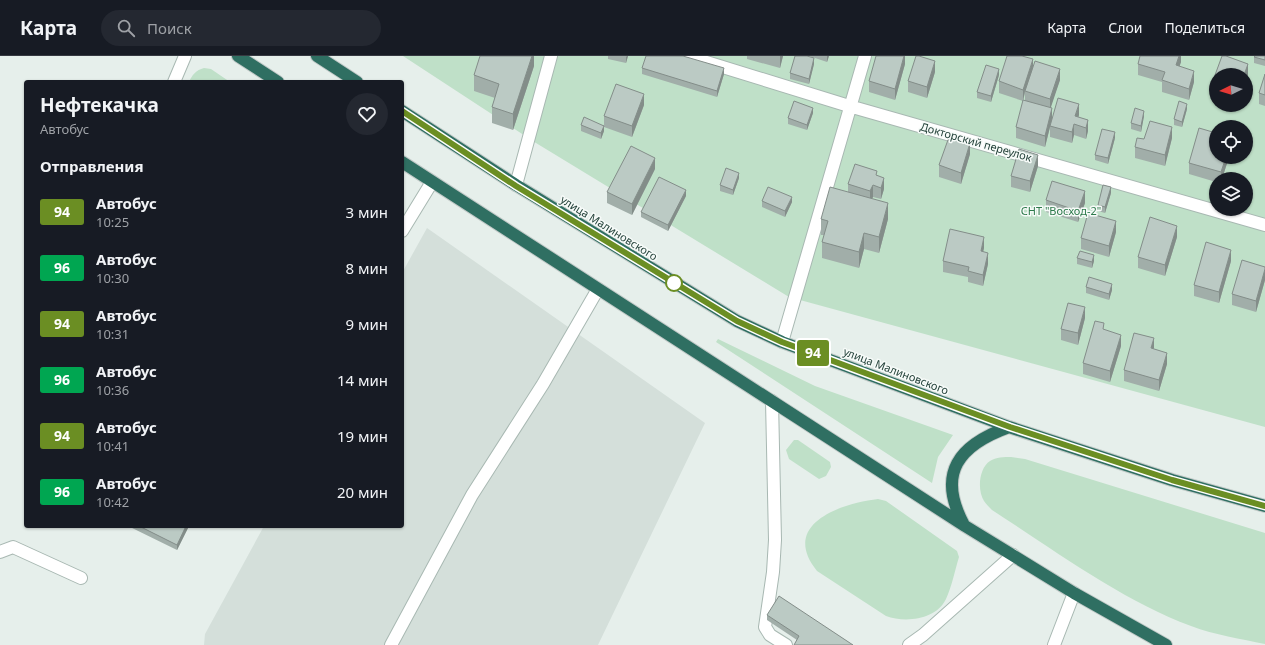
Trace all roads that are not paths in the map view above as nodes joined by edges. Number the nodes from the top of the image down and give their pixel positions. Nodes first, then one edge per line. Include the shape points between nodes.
1 (185, 56) edge
2 (238, 56) edge
3 (317, 56) edge
4 (551, 56) edge
5 (687, 56) edge
6 (864, 56) edge
7 (175, 80) edge
8 (275, 80) edge
9 (354, 80) edge
10 (849, 106) junction
11 (404, 112) edge
12 (404, 163) edge
13 (432, 182) junction
14 (516, 186) junction
15 (1265, 225) edge
16 (404, 228) edge
17 (598, 289) junction
18 (782, 342) junction
19 (772, 401) junction
20 (1010, 427) junction
21 (1265, 506) edge
22 (965, 526) junction
23 (0, 552) edge
24 (1013, 555) junction
25 (81, 578) dead end
26 (1074, 593) junction
27 (391, 645) edge
28 (786, 645) edge
29 (909, 645) edge
30 (1054, 645) edge
31 (1166, 645) edge

1 - 7 street
2 - 8 highway
3 - 9 highway
4 - 14 street
5 - 10 street, Докторский переулок
6 - 10 street
10 - 15 street, Докторский переулок
10 - 18 street
11 - 14 highway, улица Малиновского
12 - 13 highway
13 - 16 street
13 - 17 highway
14 - 18 highway, улица Малиновского via 737,321
17 - 19 highway
17 - 27 street via 543,384 472,495
18 - 20 highway, улица Малиновского
19 - 22 highway
19 - 28 street via 774,540 773,572 765,627 770,635
20 - 21 highway, улица Малиновского via 1172,480
20 - 22 highway via 979,440 955,466 952,491 954,505
22 - 24 highway
23 - 25 street via 13,547
24 - 26 highway
24 - 29 street
26 - 30 street
26 - 31 highway

